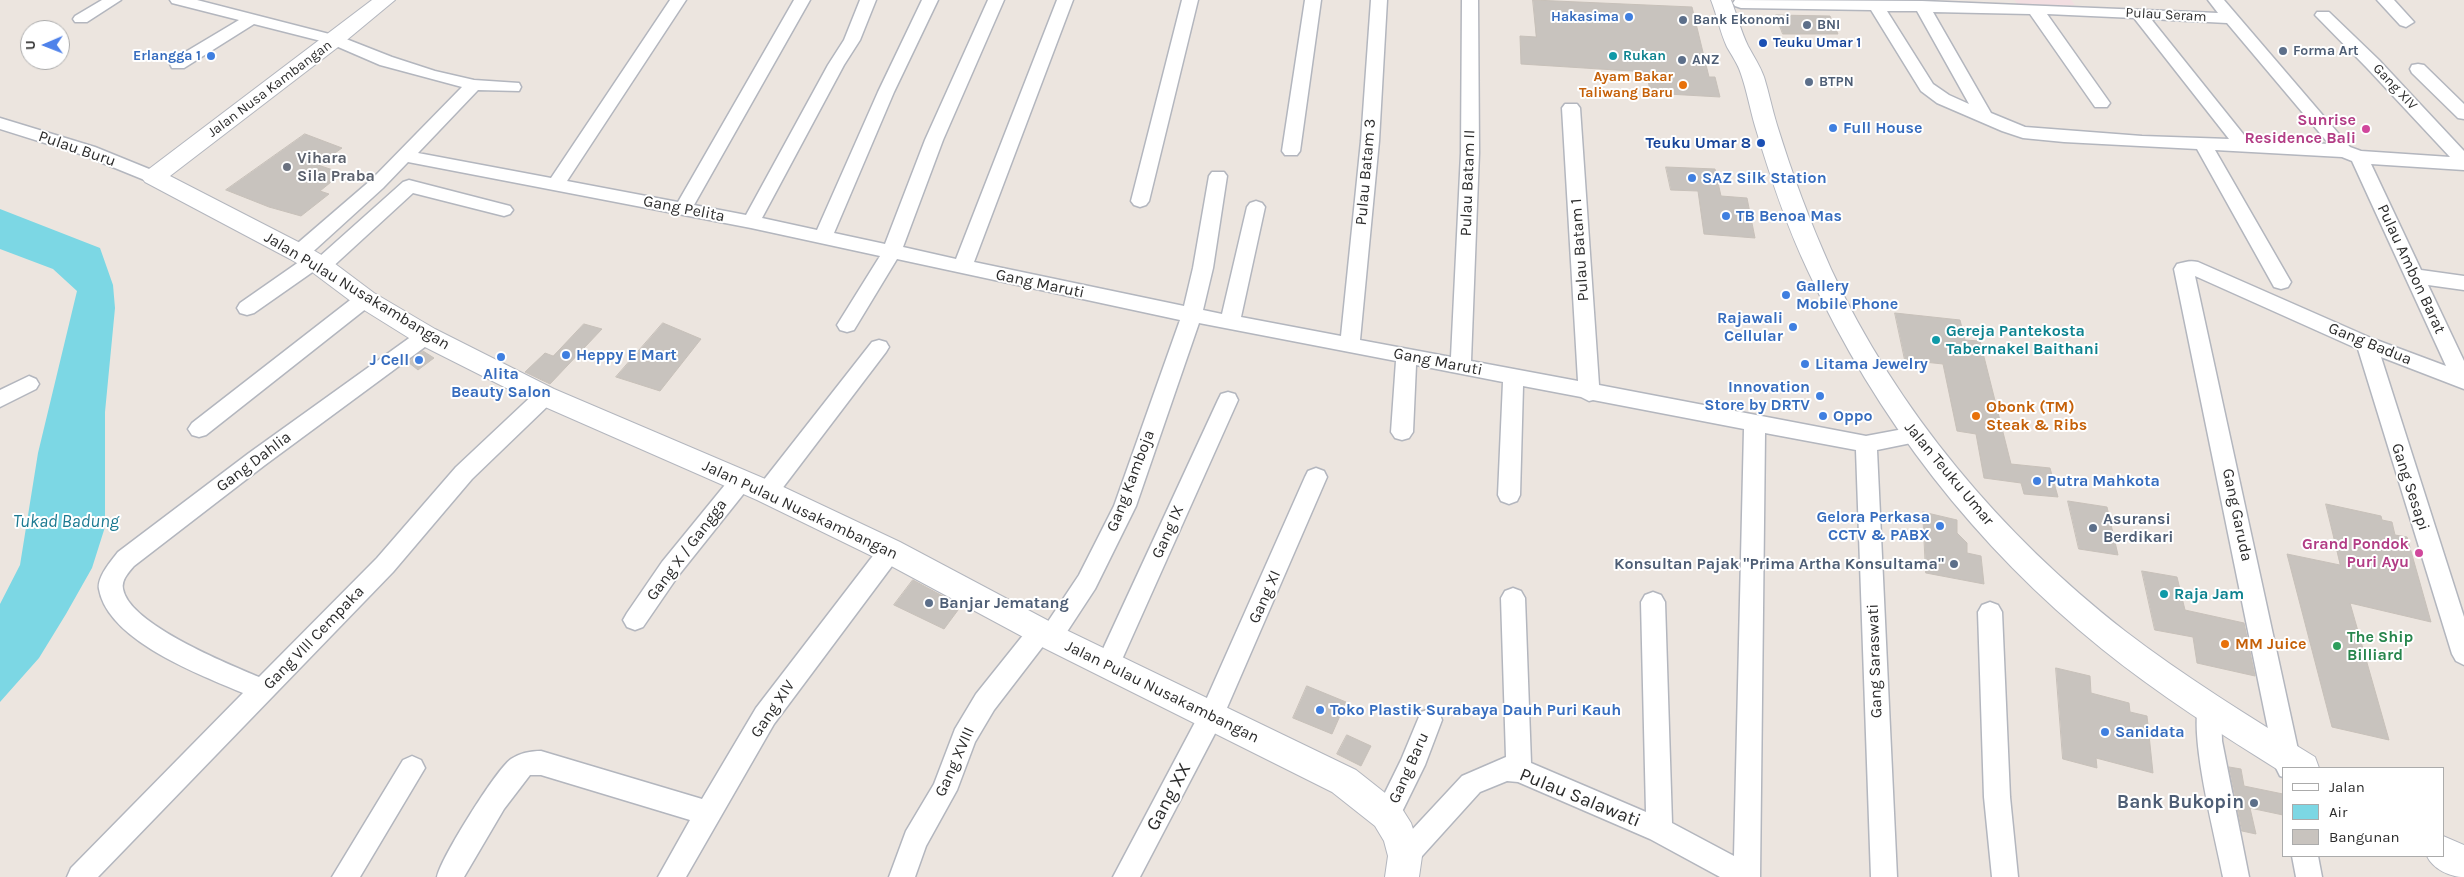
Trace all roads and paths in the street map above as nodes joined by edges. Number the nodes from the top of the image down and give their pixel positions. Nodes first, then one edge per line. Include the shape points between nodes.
1 (113, 0) edge
2 (178, 0) edge
3 (385, 0) edge
4 (678, 0) edge
5 (802, 0) edge
6 (868, 0) edge
7 (930, 0) edge
8 (996, 0) edge
9 (1065, 0) edge
10 (1190, 0) edge
11 (1313, 0) edge
12 (1379, 0) edge
13 (1470, 0) edge
14 (2216, 0) edge
15 (2385, 0) edge
16 (1734, 1) edge
17 (1876, 6) junction
18 (1922, 6) junction
19 (2035, 9) junction
20 (2139, 14) junction
21 (2322, 15) dead end
22 (2232, 18) junction
23 (81, 19) dead end
24 (252, 19) junction
25 (2406, 22) dead end
26 (335, 40) junction
27 (178, 64) dead end
28 (2418, 69) dead end
29 (474, 85) junction
30 (513, 88) dead end
31 (2101, 103) dead end
32 (1571, 108) dead end
33 (2464, 114) edge
34 (1984, 116) junction
35 (0, 123) edge
36 (2203, 144) junction
37 (2243, 144) junction
38 (1291, 151) dead end
39 (2352, 154) junction
40 (406, 156) junction
41 (2464, 163) edge
42 (1218, 176) dead end
43 (153, 177) junction
44 (555, 186) junction
45 (1140, 201) dead end
46 (1256, 207) dead end
47 (683, 209) junction
48 (504, 210) dead end
49 (751, 222) junction
50 (823, 238) junction
51 (891, 253) junction
52 (311, 260) junction
53 (962, 268) junction
54 (2414, 276) junction
55 (2282, 282) dead end
56 (2464, 283) edge
57 (365, 298) junction
58 (2279, 304) joint
59 (247, 308) dead end
60 (1192, 316) junction
61 (1230, 322) junction
62 (846, 325) dead end
63 (426, 336) junction
64 (1350, 344) junction
65 (879, 347) dead end
66 (2368, 348) dead end
67 (1406, 356) junction
68 (1461, 367) junction
69 (1513, 377) junction
70 (2463, 381) edge
71 (29, 384) dead end
72 (1589, 393) junction
73 (545, 396) junction
74 (0, 399) edge
75 (1228, 400) dead end
76 (1754, 424) junction
77 (199, 429) dead end
78 (1402, 432) dead end
79 (1914, 435) junction
80 (1866, 444) junction
81 (1316, 477) dead end
82 (741, 481) junction
83 (767, 492) junction
84 (1510, 495) dead end
85 (890, 552) junction
86 (1513, 598) dead end
87 (1653, 602) dead end
88 (1990, 612) dead end
89 (635, 620) dead end
90 (1045, 634) junction
91 (2464, 654) edge
92 (1108, 664) junction
93 (263, 690) junction
94 (2209, 708) junction
95 (1212, 716) junction
96 (1430, 720) dead end
97 (2293, 765) edge
98 (412, 768) dead end
99 (1519, 770) junction
100 (709, 813) junction
101 (1388, 815) junction
102 (1659, 830) junction
103 (2444, 853) edge
104 (2305, 857) edge
105 (2464, 864) edge
106 (1404, 867) edge
107 (450, 876) edge
108 (80, 877) edge
109 (345, 877) edge
110 (671, 877) edge
111 (902, 877) edge
112 (1126, 877) edge
113 (1747, 877) edge
114 (1884, 877) edge
115 (2005, 877) edge
116 (2236, 877) edge
117 (2309, 877) edge

1 - 23 street
2 - 24 street
3 - 26 street, Jalan Nusa Kambangan
4 - 44 street
5 - 47 street
6 - 49 street via 852,40
7 - 50 street
8 - 51 street via 934,140
9 - 53 street
10 - 45 street
11 - 38 street
12 - 64 street, Pulau Batam 3 via 1370,141
13 - 68 street, Pulau Batam II via 1470,153
14 - 22 street, Pulau Ambon Barat
15 - 25 street
16 - 17 street, Pulau Seram
16 - 79 street, Jalan Teuku Umar via 1738,48 1748,61 1788,191 1820,270 1888,398
17 - 18 street, Pulau Seram
17 - 34 street via 1926,87 1943,99
18 - 19 street, Pulau Seram
18 - 34 street
19 - 20 street, Pulau Seram
19 - 31 street
20 - 22 street, Pulau Seram
20 - 37 street
21 - 41 street, Gang XIV via 2373,64
22 - 39 street, Pulau Ambon Barat
24 - 26 street
24 - 27 street
26 - 29 street via 431,76
26 - 43 street, Jalan Nusa Kambangan
28 - 33 street
29 - 30 street
29 - 40 street
32 - 72 street, Pulau Batam 1
34 - 36 street via 2023,132
35 - 43 street, Pulau Buru via 89,151
36 - 37 street
36 - 55 street
37 - 39 street
39 - 41 street
39 - 54 street, Pulau Ambon Barat
40 - 44 street, Gang Pelita
40 - 52 street
42 - 60 street, Gang Kamboja
43 - 52 street, Jalan Pulau Nusakambangan
44 - 47 street, Gang Pelita
46 - 61 street
47 - 49 street, Gang Pelita
48 - 52 street via 408,186
49 - 50 street, Gang Pelita
50 - 51 street, Gang Pelita
51 - 53 street, Gang Pelita
51 - 62 street
52 - 57 street, Jalan Pulau Nusakambangan
52 - 59 street
53 - 60 street, Gang Maruti
54 - 56 street
54 - 70 street, Pulau Ambon Barat
57 - 63 street, Jalan Pulau Nusakambangan
57 - 77 street
58 - 70 street, Gang Badua via 2364,343
58 - 97 street, Gang Garuda via 2191,267 2184,269
60 - 61 street, Gang Maruti
60 - 90 street, Gang Kamboja via 1124,506 1087,582
61 - 64 street, Gang Maruti
63 - 73 street, Jalan Pulau Nusakambangan
63 - 93 street, Gang Dahlia via 257,459 126,559 117,571 111,589 118,607 133,622 176,651
64 - 67 street, Gang Maruti
65 - 83 street
66 - 91 street, Gang Sesapi
67 - 68 street, Gang Maruti
67 - 78 street
68 - 69 street, Gang Maruti
69 - 72 street, Gang Maruti
69 - 84 street
71 - 74 street
72 - 76 street, Gang Maruti
73 - 82 street, Jalan Pulau Nusakambangan
73 - 93 street, Gang VIII Cempaka via 464,473 385,565
75 - 92 street, Gang IX
76 - 80 street, Gang Maruti
76 - 113 street
79 - 80 street, Gang Maruti
79 - 94 street, Jalan Teuku Umar via 2027,563 2112,638
80 - 114 street, Gang Saraswati
81 - 95 street, Gang XI
82 - 83 street, Jalan Pulau Nusakambangan
82 - 89 street, Gang X / Gangga via 670,568
83 - 85 street, Jalan Pulau Nusakambangan
85 - 90 street, Jalan Pulau Nusakambangan
85 - 100 street, Gang XIV via 766,716
86 - 99 street
87 - 102 street
88 - 115 street via 1997,797
90 - 92 street, Jalan Pulau Nusakambangan
90 - 111 street, Gang XVIII via 985,702 964,737 944,790 915,840
92 - 95 street, Jalan Pulau Nusakambangan
93 - 108 street, Gang VIII Cempaka
94 - 97 street, Jalan Teuku Umar
94 - 116 street via 2209,741
95 - 101 street, Jalan Pulau Nusakambangan via 1344,781
95 - 112 street, Gang XX
96 - 101 street, Gang Baru
98 - 109 street
99 - 102 street, Pulau Salawati
99 - 106 street, Pulau Salawati via 1506,769 1471,784
100 - 107 street via 541,763 527,764 506,782
100 - 110 street, Gang XIV
101 - 106 street, Jalan Pulau Nusakambangan via 1399,835
102 - 113 street, Pulau Salawati
103 - 105 street
104 - 117 street

